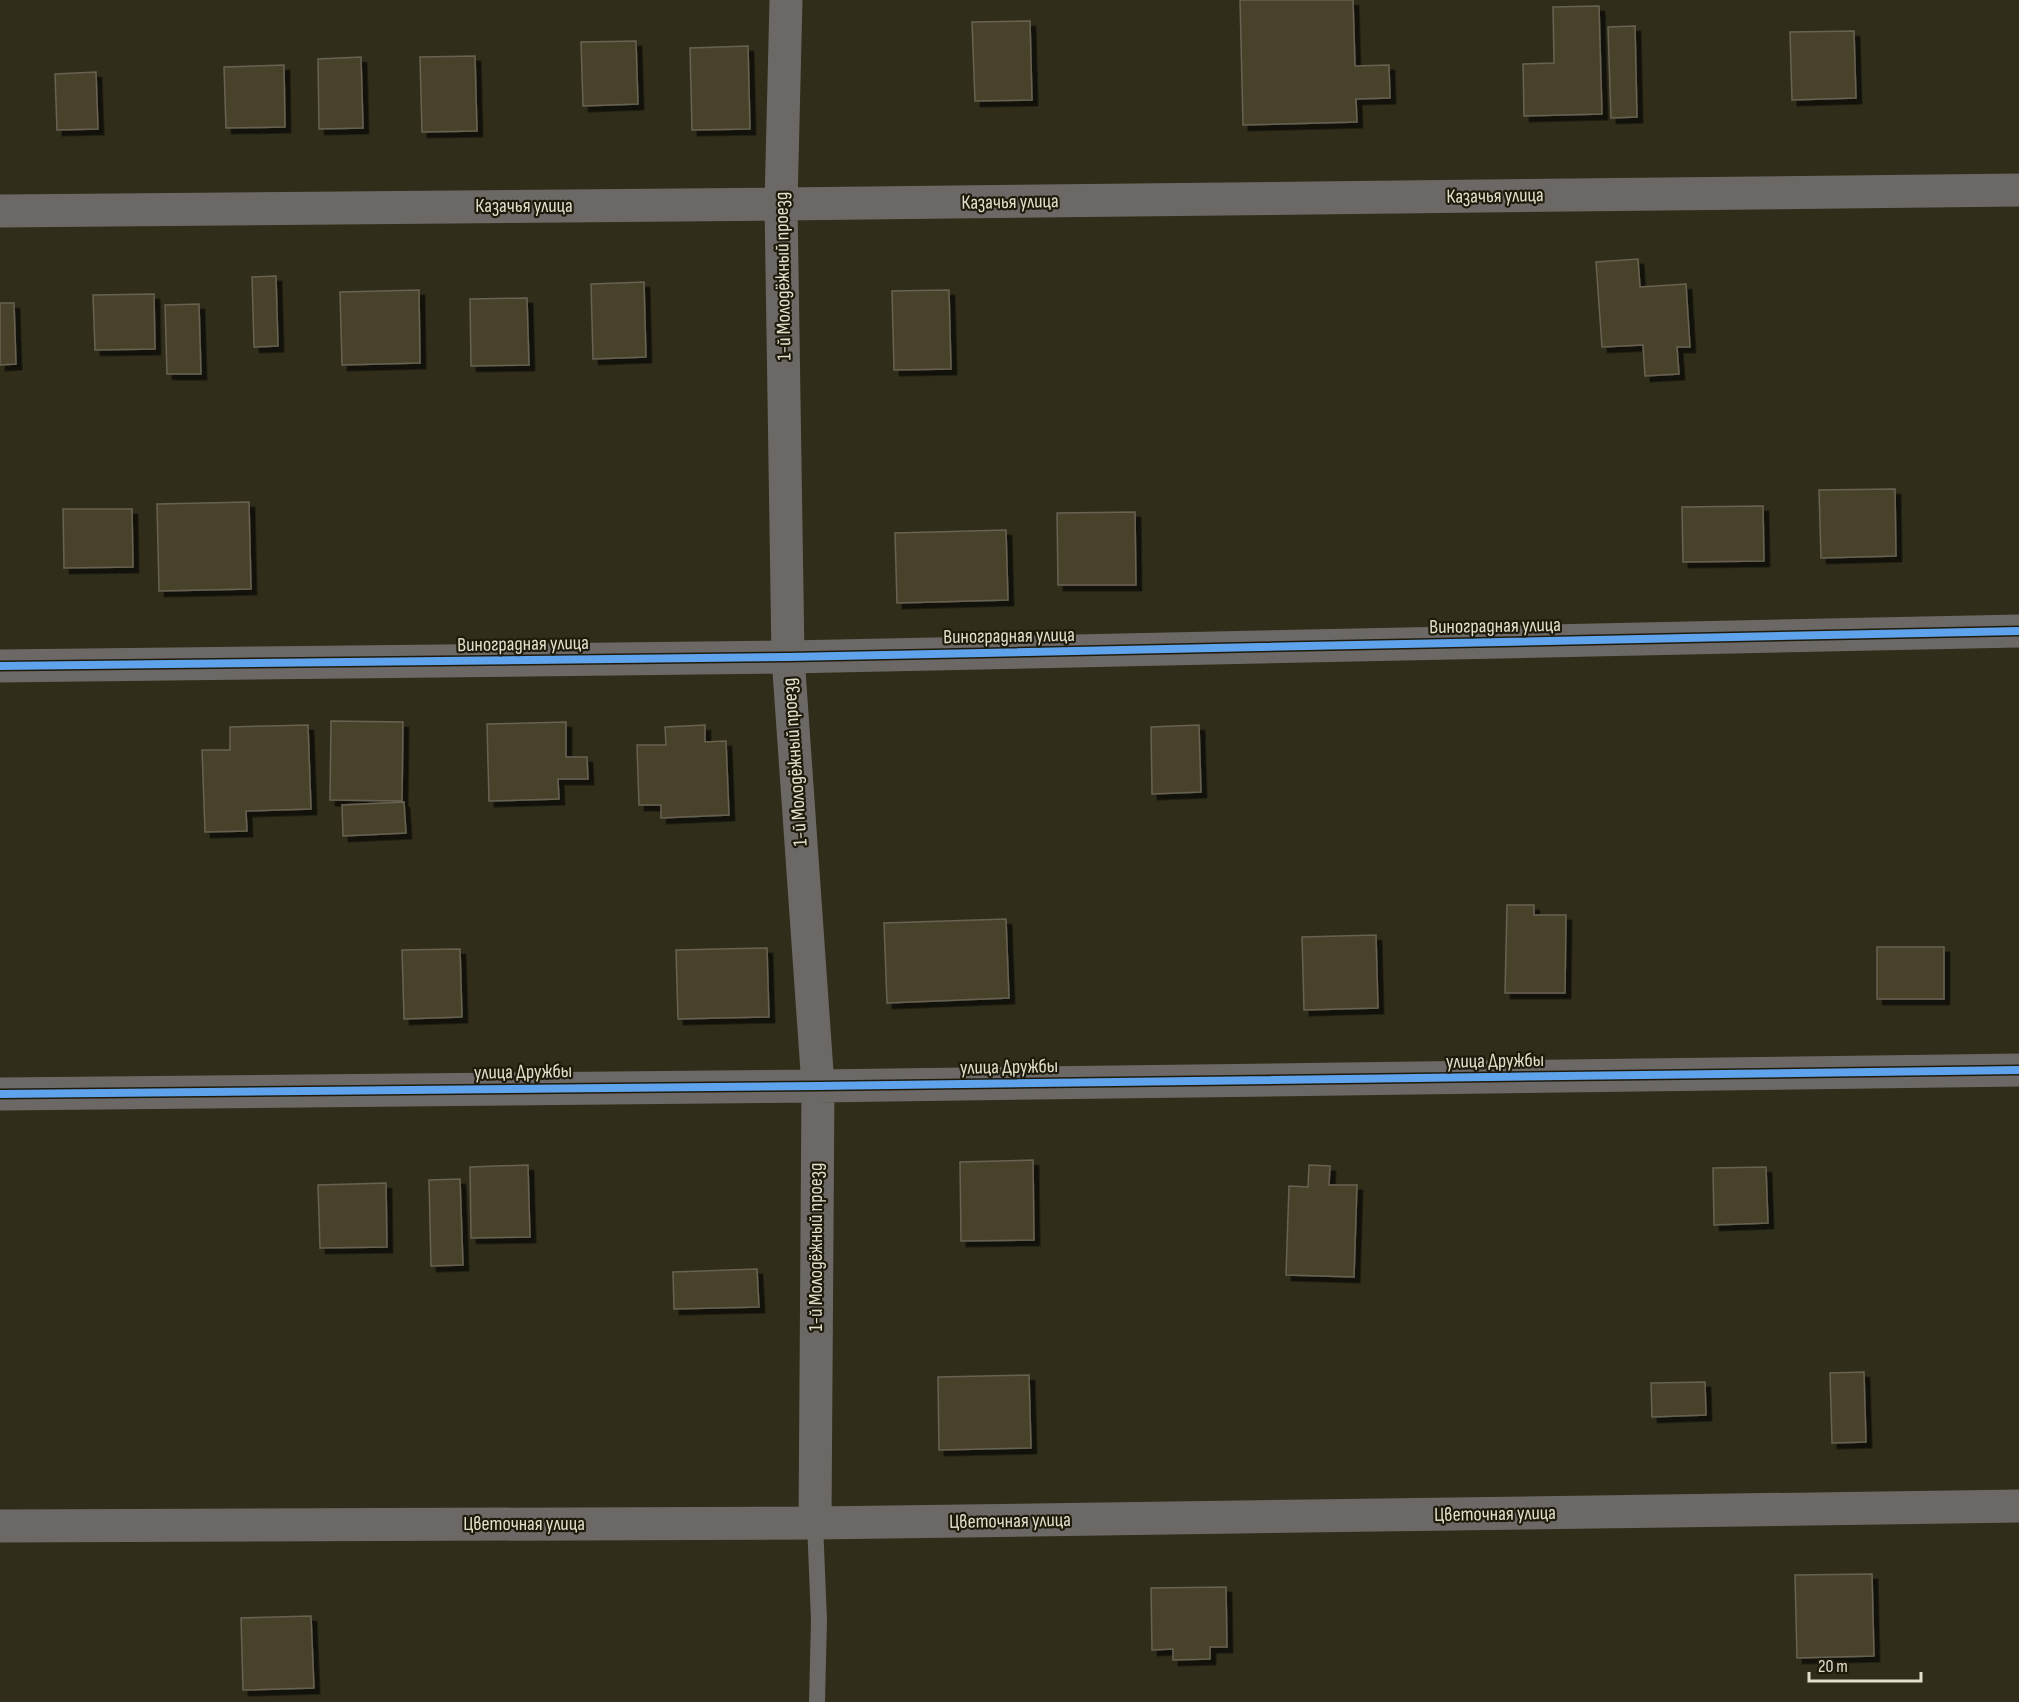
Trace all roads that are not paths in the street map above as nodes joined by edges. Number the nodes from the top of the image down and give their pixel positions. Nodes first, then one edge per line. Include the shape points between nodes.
1 (786, 0) edge
2 (2019, 190) edge
3 (781, 204) junction
4 (0, 211) edge
5 (2019, 631) edge
6 (788, 657) junction
7 (0, 666) edge
8 (2019, 1070) edge
9 (818, 1086) junction
10 (0, 1094) edge
11 (2019, 1506) edge
12 (814, 1523) junction
13 (0, 1526) edge
14 (817, 1702) edge

1 - 3 street, 1-й Молодёжный проезд
2 - 3 street, Казачья улица
3 - 4 street, Казачья улица
3 - 6 street, 1-й Молодёжный проезд
5 - 6 street, Виноградная улица
6 - 7 street, Виноградная улица
6 - 9 street, 1-й Молодёжный проезд
8 - 9 street, улица Дружбы
9 - 10 street, улица Дружбы
9 - 12 street, 1-й Молодёжный проезд
11 - 12 street, Цветочная улица
12 - 13 street, Цветочная улица
12 - 14 lane via 819,1620

